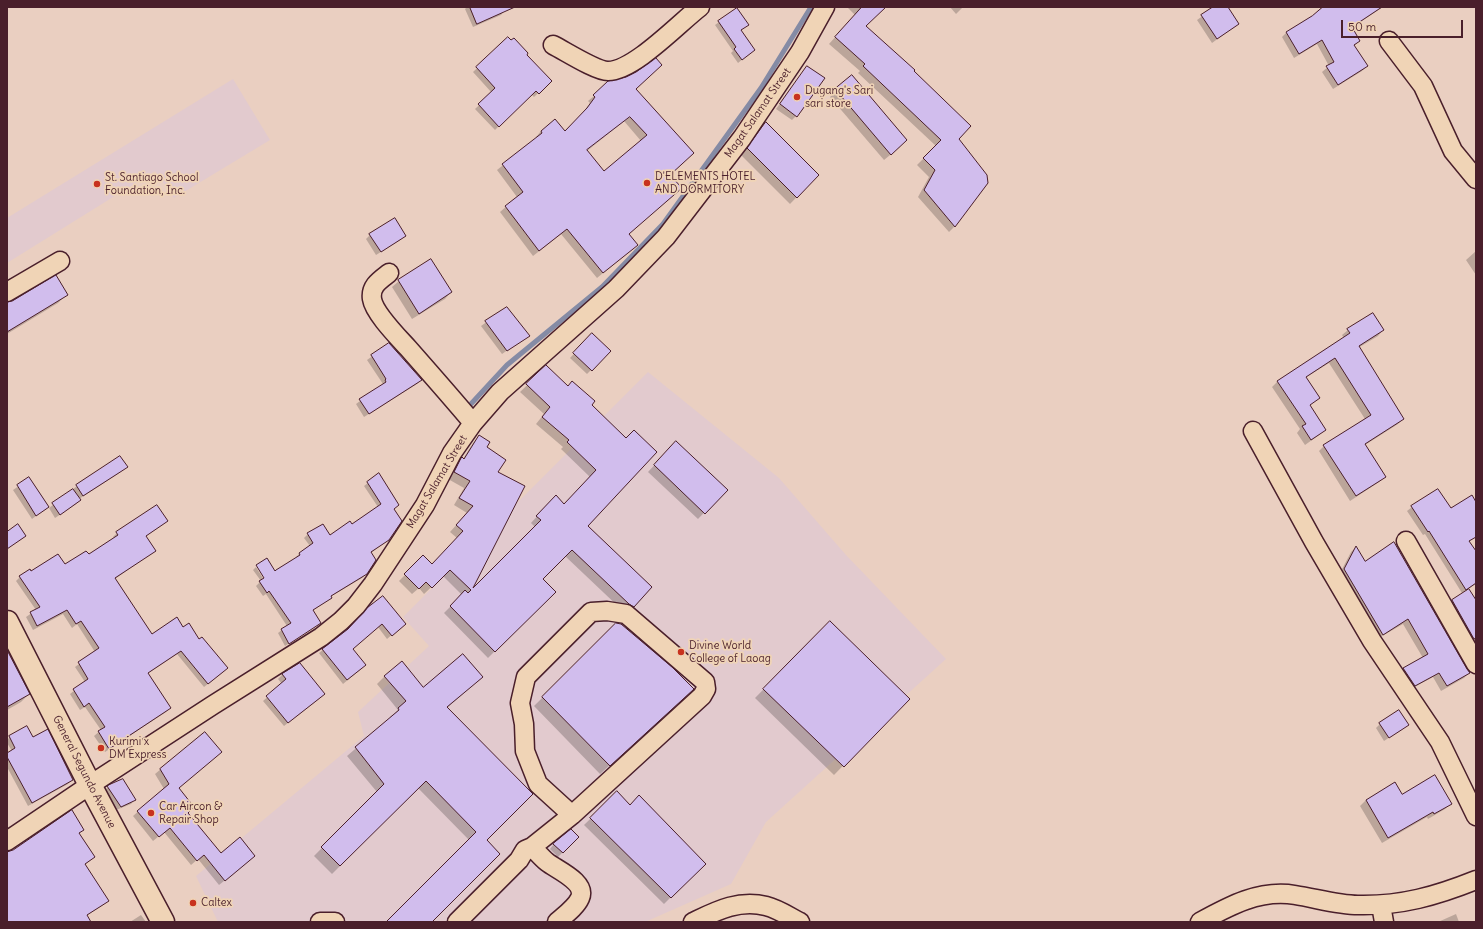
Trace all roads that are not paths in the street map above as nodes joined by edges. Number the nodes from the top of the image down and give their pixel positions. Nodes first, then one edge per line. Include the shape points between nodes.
1 (700, 7) edge
2 (824, 7) edge
3 (1389, 41) dead end
4 (553, 45) dead end
5 (1476, 178) edge
6 (60, 260) dead end
7 (389, 274) dead end
8 (7, 292) edge
9 (473, 423) junction
10 (1253, 431) dead end
11 (1406, 542) dead end
12 (7, 622) edge
13 (1476, 664) edge
14 (90, 785) junction
15 (572, 815) junction
16 (1476, 816) edge
17 (7, 841) edge
18 (532, 847) junction
19 (1476, 880) edge
20 (1382, 914) edge
21 (163, 922) edge
22 (320, 922) edge
23 (335, 922) edge
24 (457, 922) edge
25 (557, 922) edge
26 (692, 922) edge
27 (800, 922) edge
28 (1200, 922) edge

1 - 4 street via 649,50 616,70 607,72
2 - 9 street, Magat Salamat Street via 800,52 742,138 666,237 616,289 500,392
3 - 5 street via 1423,86 1454,151
6 - 8 street
7 - 9 street via 377,282 372,290 374,307
9 - 14 street, Magat Salamat Street via 452,453 425,505 373,584 341,621 321,637
10 - 16 street via 1372,641 1440,742
11 - 13 street
12 - 14 highway, General Segundo Avenue
14 - 17 street, Magat Salamat Street
14 - 21 highway, General Segundo Avenue
15 - 15 street via 538,784 525,751 520,703 526,677 591,612 626,614 705,682 706,688 702,696
15 - 18 street
18 - 24 street via 525,850 519,860
18 - 25 street via 546,861 577,882 581,890 581,897 576,905
19 - 20 street
20 - 28 street via 1356,905 1293,894 1266,894 1219,911
22 - 23 street
26 - 27 street via 723,908 745,904 767,906

